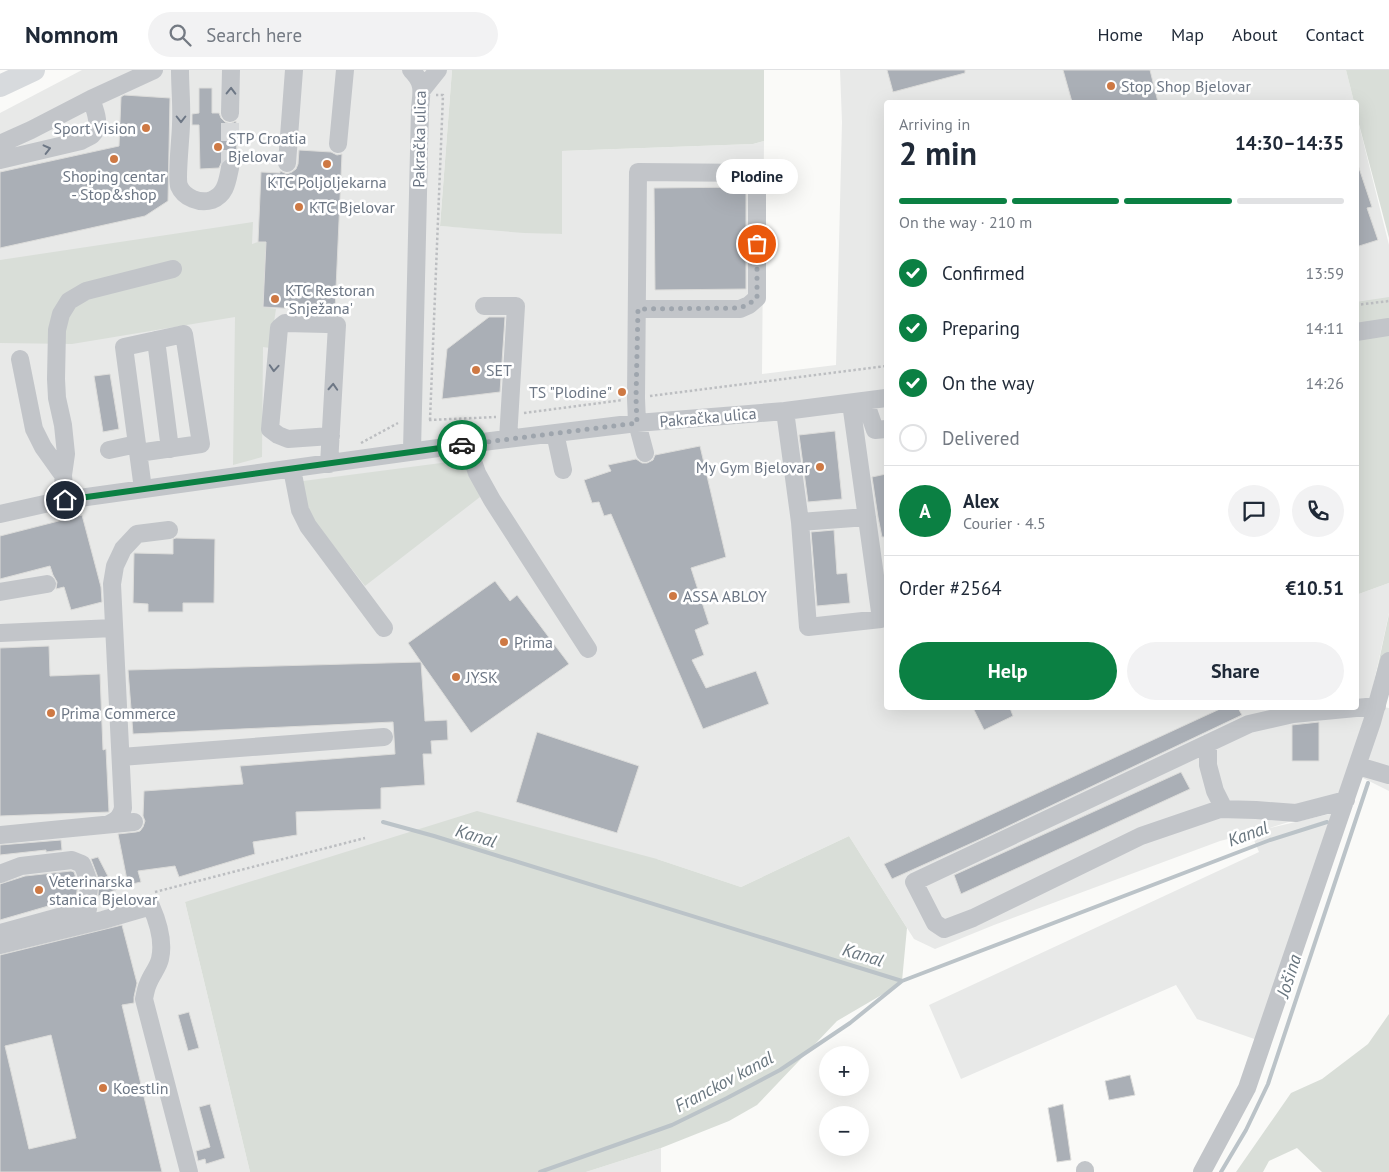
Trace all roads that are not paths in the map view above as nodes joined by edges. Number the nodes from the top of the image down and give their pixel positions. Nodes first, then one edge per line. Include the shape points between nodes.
1 (34, 70) edge
2 (154, 70) edge
3 (180, 70) edge
4 (231, 70) edge
5 (294, 70) edge
6 (345, 70) edge
7 (411, 70) edge
8 (438, 70) edge
9 (0, 86) edge
10 (426, 93) junction
11 (92, 99) junction
12 (230, 113) tunnel mouth
13 (0, 144) edge
14 (338, 144) dead end
15 (0, 160) edge
16 (287, 163) dead end
17 (230, 168) tunnel mouth
18 (173, 269) dead end
19 (484, 306) dead end
20 (638, 309) junction
21 (1389, 327) edge
22 (1359, 330) edge
23 (156, 340) junction
24 (20, 359) dead end
25 (884, 398) edge
26 (858, 402) junction
27 (785, 411) junction
28 (637, 423) junction
29 (884, 429) edge
30 (555, 433) junction
31 (331, 436) junction
32 (508, 439) junction
33 (468, 444) junction
34 (138, 449) junction
35 (170, 449) junction
36 (109, 450) dead end
37 (412, 451) junction
38 (645, 453) dead end
39 (329, 464) junction
40 (292, 469) junction
41 (563, 470) dead end
42 (63, 475) junction
43 (143, 490) junction
44 (65, 500) junction
45 (0, 514) edge
46 (867, 517) junction
47 (800, 522) junction
48 (169, 530) dead end
49 (46, 584) dead end
50 (0, 592) edge
51 (114, 628) junction
52 (384, 628) dead end
53 (0, 633) edge
54 (588, 649) dead end
55 (1389, 661) edge
56 (1329, 710) edge
57 (1358, 710) edge
58 (1380, 714) edge
59 (384, 737) dead end
60 (1208, 743) junction
61 (121, 757) junction
62 (1358, 766) junction
63 (1389, 775) edge
64 (1346, 800) junction
65 (1224, 809) junction
66 (134, 822) dead end
67 (109, 824) junction
68 (0, 835) edge
69 (0, 874) edge
70 (0, 933) edge
71 (0, 945) edge
72 (189, 1172) edge
73 (1202, 1172) edge

1 - 9 main road
2 - 11 street
3 -> 17 street via 178,185 184,194 196,201 210,201 221,195
12 -> 4 street
5 - 16 street
6 - 14 street
7 - 10 street, Pakračka ulica
8 - 10 street
10 - 37 street, Pakračka ulica via 420,108
11 - 13 street
15 -> 11 street via 81,141 92,135 97,128
18 - 42 street via 86,291 69,301 61,314 57,330 56,379 66,454
19 - 32 street via 516,306
20 - 20 street via 638,172 757,173 757,298 740,308
20 - 28 street
21 - 22 street
23 - 34 street via 124,347
23 - 35 street
23 - 35 street via 184,334 201,444
24 - 42 street via 34,428 42,447
25 - 26 street, Pakračka ulica
26 - 27 street, Pakračka ulica
26 - 29 street via 876,430
26 - 46 street
27 - 28 street, Pakračka ulica
27 - 47 street
28 - 30 street, Pakračka ulica
28 - 38 street
30 - 32 street, Pakračka ulica
30 - 41 street
31 -> 31 street via 337,325 285,323 279,328 270,429 288,439
31 - 39 street
32 - 33 street, Pakračka ulica
33 - 37 street, Pakračka ulica
33 - 54 street via 477,473 492,500
34 - 35 street
34 - 36 street
34 - 43 street
37 - 39 street, Pakračka ulica
39 - 40 street, Pakračka ulica
40 - 43 street, Pakračka ulica
40 - 52 street via 300,510 308,526
42 - 44 street
43 - 44 street, Pakračka ulica
44 - 45 street, Pakračka ulica
46 - 47 street
46 - 47 street via 881,619 808,627
48 - 51 street via 137,534 123,549 115,566 112,584
49 - 50 street
51 - 53 street
51 - 61 street
55 - 58 street
56 - 60 street via 1249,724
57 - 58 street
58 - 62 street
59 - 61 street
60 - 65 street via 1208,765
60 - 65 street via 914,882 935,923 944,929 1141,836
61 - 67 street via 124,808 122,815
62 - 63 street
62 - 64 street
64 - 65 street via 1296,813
64 - 73 street via 1247,1088
66 - 67 street
67 - 68 street
69 - 70 street via 21,866 72,860 82,864 89,880 85,910
71 - 72 street via 151,906 159,930 160,960 147,984 144,999

